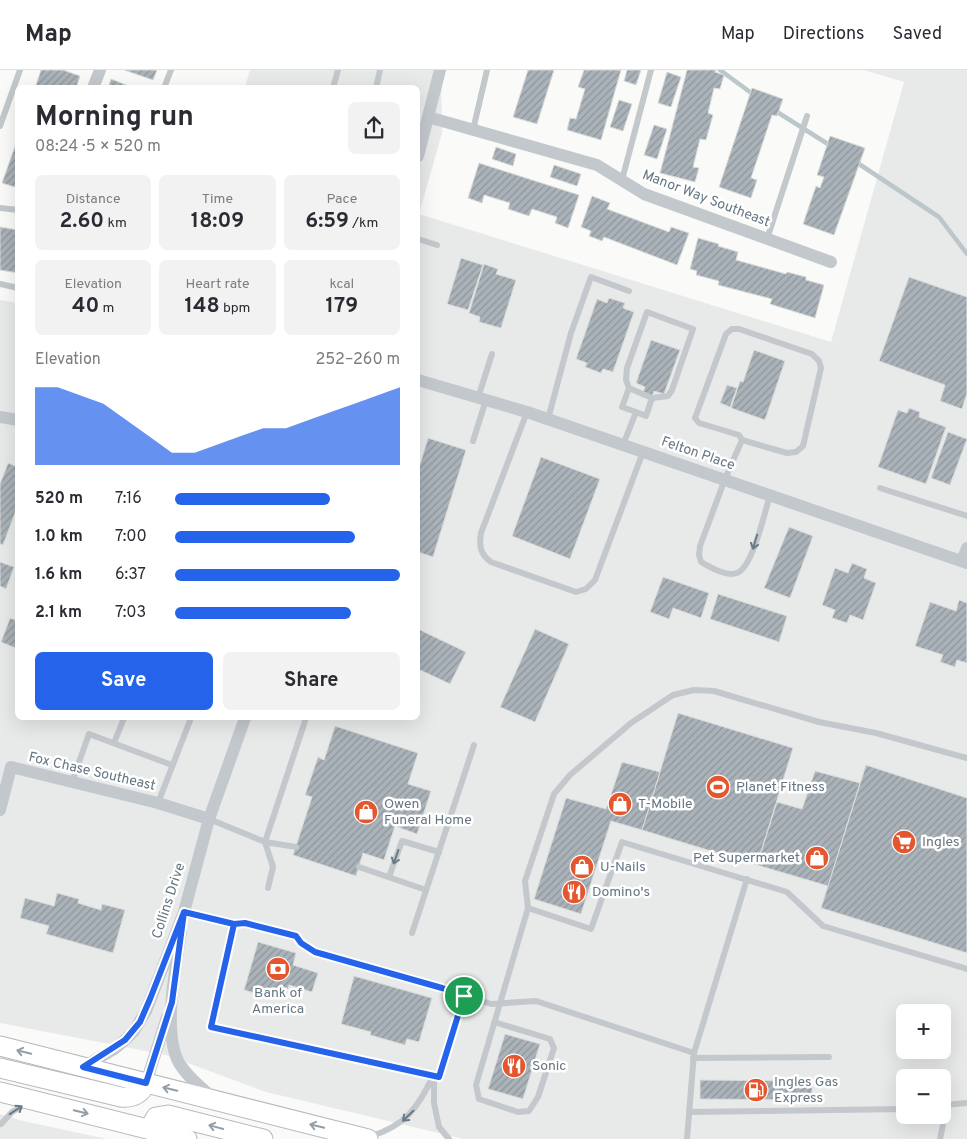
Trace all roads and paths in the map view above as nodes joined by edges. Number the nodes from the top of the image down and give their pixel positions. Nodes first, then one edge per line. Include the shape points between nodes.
1 (20, 70) edge
2 (100, 70) edge
3 (171, 70) edge
4 (338, 70) edge
5 (380, 70) edge
6 (440, 70) edge
7 (487, 70) edge
8 (651, 70) edge
9 (94, 85) edge
10 (165, 85) edge
11 (334, 85) edge
12 (377, 85) edge
13 (807, 116) dead end
14 (428, 117) junction
15 (0, 126) edge
16 (474, 130) junction
17 (420, 148) edge
18 (622, 180) junction
19 (0, 208) edge
20 (15, 210) edge
21 (767, 239) junction
22 (420, 240) edge
23 (437, 245) dead end
24 (831, 262) dead end
25 (0, 284) edge
26 (15, 287) edge
27 (629, 291) dead end
28 (492, 354) dead end
29 (420, 381) edge
30 (629, 388) junction
31 (652, 398) junction
32 (482, 399) junction
33 (527, 412) junction
34 (636, 412) junction
35 (0, 417) edge
36 (548, 419) junction
37 (15, 420) edge
38 (742, 440) junction
39 (473, 441) dead end
40 (623, 445) junction
41 (643, 451) junction
42 (725, 479) junction
43 (880, 488) dead end
44 (770, 495) junction
45 (967, 516) edge
46 (967, 548) edge
47 (964, 562) edge
48 (123, 720) edge
49 (190, 720) edge
50 (245, 720) edge
51 (305, 720) edge
52 (114, 743) junction
53 (474, 745) dead end
54 (967, 758) edge
55 (172, 765) junction
56 (72, 782) junction
57 (158, 803) junction
58 (0, 810) edge
59 (209, 819) junction
60 (265, 842) junction
61 (296, 847) dead end
62 (438, 852) junction
63 (359, 867) dead end
64 (389, 877) junction
65 (747, 879) junction
66 (268, 888) dead end
67 (426, 890) junction
68 (528, 908) junction
69 (184, 912) junction
70 (234, 924) junction
71 (412, 933) dead end
72 (967, 969) edge
73 (464, 996) junction
74 (172, 1002) junction
75 (499, 1003) junction
76 (494, 1022) junction
77 (0, 1046) edge
78 (693, 1056) junction
79 (829, 1056) dead end
80 (83, 1067) junction
81 (0, 1068) edge
82 (434, 1075) junction
83 (146, 1083) junction
84 (0, 1092) edge
85 (34, 1100) junction
86 (217, 1101) junction
87 (967, 1103) edge
88 (951, 1104) edge
89 (896, 1109) edge
90 (689, 1112) junction
91 (0, 1114) edge
92 (942, 1124) edge
93 (0, 1125) edge
94 (149, 1129) junction
95 (187, 1139) edge
96 (263, 1139) edge
97 (366, 1139) edge
98 (449, 1139) edge
99 (687, 1139) edge
100 (940, 1139) edge

1 - 15 lane
2 - 9 street
3 - 10 lane
4 - 11 lane
5 - 12 lane
6 - 14 street
7 - 16 lane
8 - 18 lane
13 - 21 lane
14 - 16 street, Manor Way Southeast
14 - 17 street
16 - 18 street, Manor Way Southeast via 597,165
18 - 21 street, Manor Way Southeast via 644,194
19 - 20 lane
21 - 24 street, Manor Way Southeast
22 - 23 lane
25 - 26 lane
27 - 36 lane via 591,277 571,333
28 - 32 lane
29 - 32 street, Felton Place
30 - 31 lane
30 - 31 lane via 627,368 647,312 693,329 672,390 668,396
30 - 34 lane via 622,407
31 - 34 lane via 646,416
32 - 33 street, Felton Place
32 - 39 lane
33 - 36 street, Felton Place
33 - 41 lane via 481,533 483,556 491,562 576,592 586,589 595,580
34 - 40 lane
35 - 37 street
36 - 40 street, Felton Place
38 - 38 lane via 739,434 700,423 695,418 726,334 732,329 812,354 821,368 803,446 796,452 787,453
38 - 42 lane
40 - 41 street, Felton Place
41 - 42 street, Felton Place
42 - 44 street, Felton Place
44 -> 42 lane via 745,567 738,573 711,568 701,562 700,546
43 - 45 lane
44 - 47 street, Felton Place
46 - 47 street
48 - 52 lane
49 - 55 lane
50 - 59 street, Collins Drive
51 - 60 lane
52 - 55 lane
52 - 56 lane via 89,734
53 - 62 lane
54 - 68 lane via 876,733 819,722 714,691 694,690 672,695 631,723 570,774 554,794 524,881
55 - 57 lane
56 - 57 street, Fox Chase Southeast
56 - 58 street, Fox Chase Southeast via 11,768
57 - 59 street, Fox Chase Southeast
59 - 60 lane
59 - 69 street, Collins Drive
60 - 61 lane
60 - 66 lane via 273,868
62 -> 64 lane via 402,841
62 - 67 lane
63 - 64 lane
64 - 67 lane
65 - 68 lane via 622,842 591,929
65 - 72 lane via 787,892 823,926
65 - 78 lane
67 - 71 lane
68 - 75 lane
69 - 70 lane
69 - 74 street
69 - 80 street, Collins Drive via 137,1026 114,1049
70 - 73 lane via 245,923 296,936 315,952
70 - 82 lane via 211,1027
73 - 75 lane via 491,1004
73 - 82 lane via 439,1077
74 - 83 street
74 - 86 street via 171,1036 179,1062
75 - 76 lane
75 - 78 lane via 536,1001
76 - 76 lane via 476,1086 479,1099 518,1112 529,1111 538,1098 554,1048 550,1039
80 -> 77 main road
78 - 79 lane
78 - 90 lane
80 - 83 main road
81 - 83 main road via 121,1097 135,1095
82 -> 97 lane via 410,1114 400,1123
82 - 98 lane via 434,1103 439,1127
86 -> 83 main road
84 - 85 main road
93 -> 85 lane via 12,1112
85 -> 94 main road
97 -> 86 main road
87 - 88 lane
89 - 90 lane
90 - 99 lane
91 - 93 lane
92 - 100 lane
94 - 95 main road
96 -> 94 main road via 168,1115 156,1117

